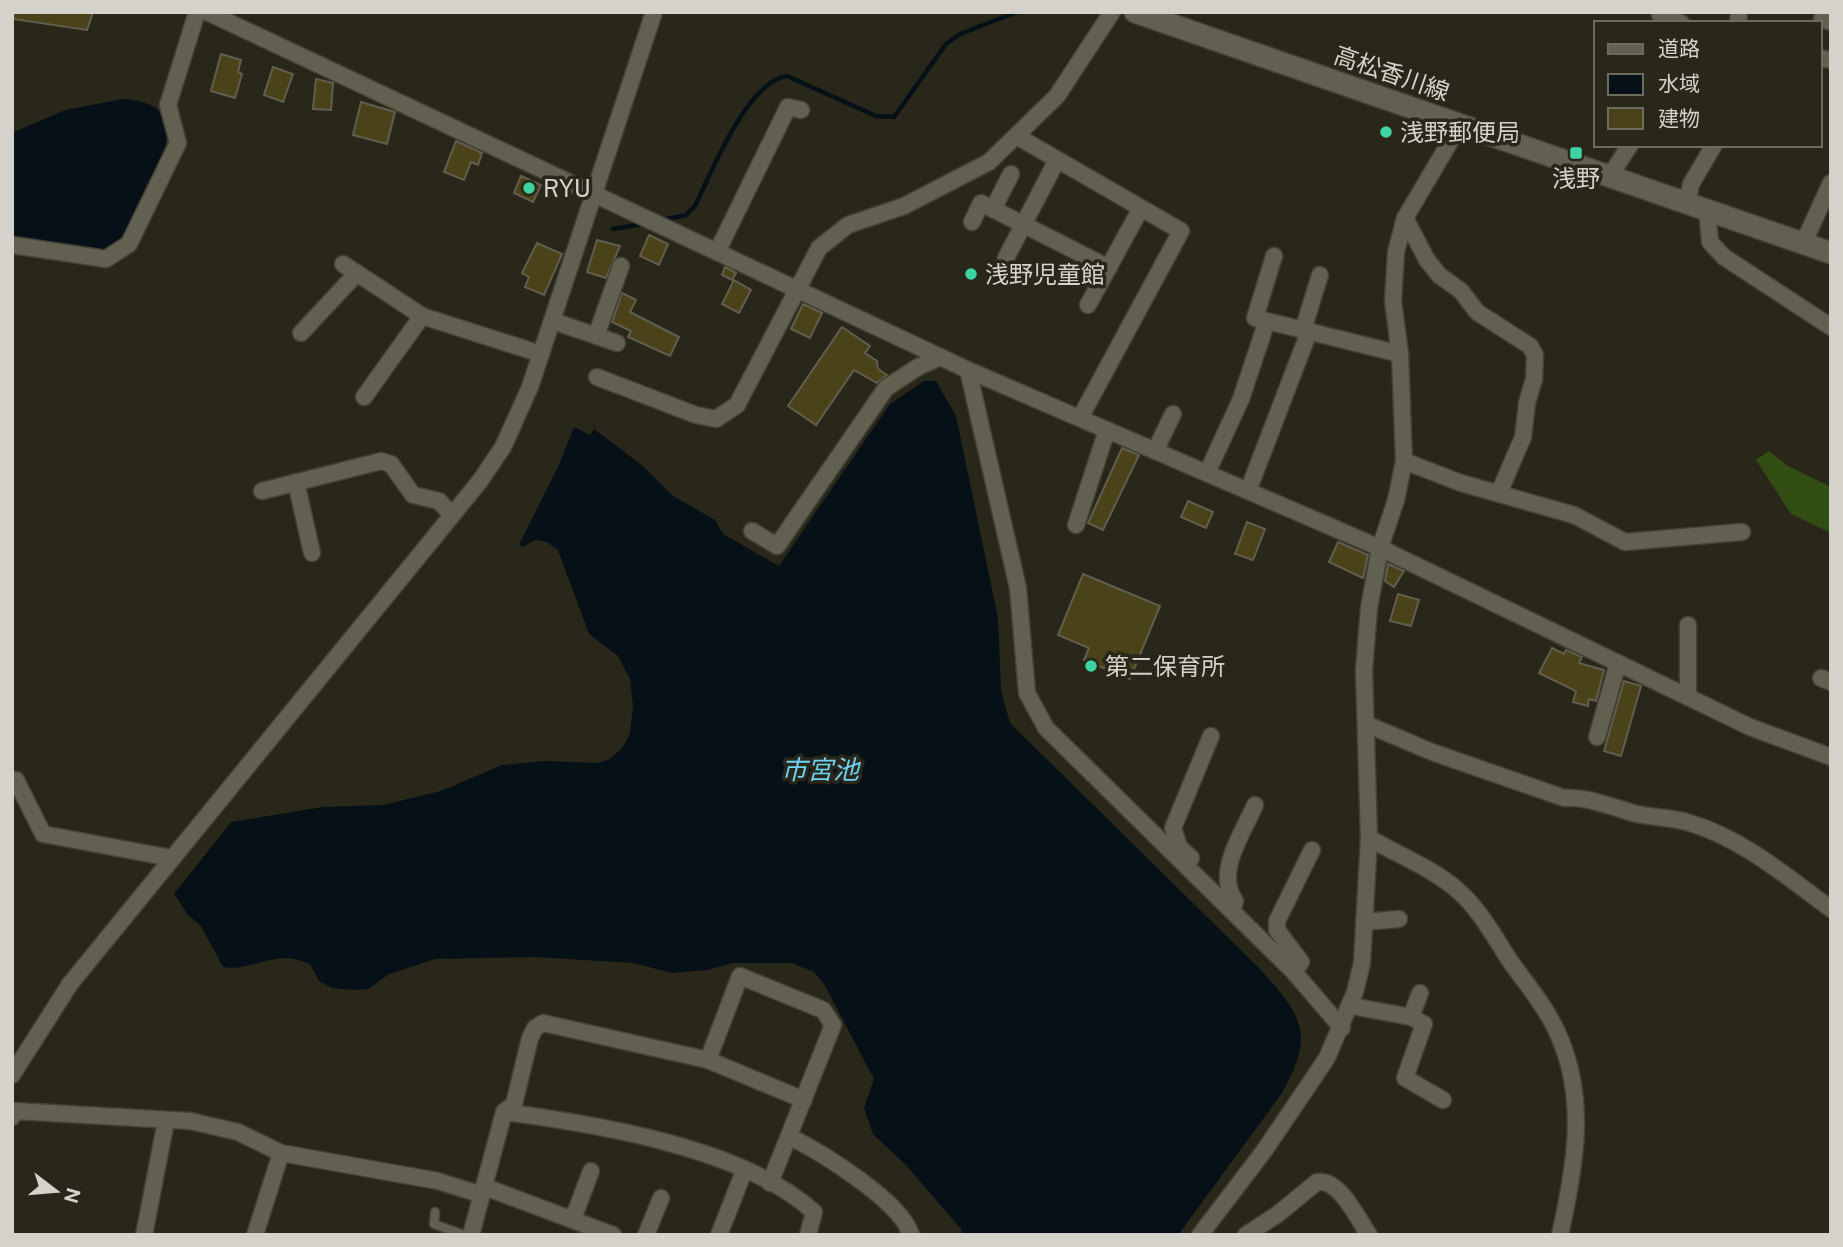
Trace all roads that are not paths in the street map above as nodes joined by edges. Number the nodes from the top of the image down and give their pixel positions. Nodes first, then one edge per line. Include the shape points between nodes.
1 (197, 12) edge
2 (207, 12) edge
3 (654, 12) edge
4 (1112, 12) edge
5 (1135, 12) edge
6 (1660, 15) dead end
7 (1676, 21) edge
8 (801, 110) dead end
9 (1460, 125) junction
10 (1018, 137) junction
11 (1629, 147) edge
12 (1713, 147) edge
13 (1057, 160) junction
14 (1012, 174) dead end
15 (1610, 176) junction
16 (1831, 183) edge
17 (593, 193) junction
18 (1697, 206) junction
19 (1141, 208) junction
20 (993, 209) junction
21 (1405, 218) junction
22 (972, 222) dead end
23 (1024, 224) junction
24 (1803, 244) junction
25 (12, 245) edge
26 (717, 252) junction
27 (1831, 253) edge
28 (1274, 256) dead end
29 (1006, 258) dead end
30 (621, 266) dead end
31 (1109, 268) junction
32 (1320, 275) dead end
33 (796, 289) junction
34 (1088, 305) dead end
35 (422, 316) junction
36 (553, 321) junction
37 (1267, 321) junction
38 (1831, 327) edge
39 (1306, 331) junction
40 (301, 333) dead end
41 (596, 336) junction
42 (617, 343) dead end
43 (541, 354) junction
44 (1400, 354) junction
45 (942, 358) junction
46 (968, 370) junction
47 (597, 377) dead end
48 (364, 397) dead end
49 (1173, 414) dead end
50 (1080, 418) junction
51 (1108, 430) junction
52 (1155, 451) junction
53 (1404, 461) junction
54 (1207, 473) junction
55 (296, 482) junction
56 (262, 491) dead end
57 (1248, 491) junction
58 (1499, 493) junction
59 (452, 514) junction
60 (1076, 525) dead end
61 (752, 531) dead end
62 (1742, 532) dead end
63 (1380, 548) junction
64 (312, 553) dead end
65 (1688, 625) dead end
66 (1618, 663) junction
67 (1688, 697) junction
68 (1366, 724) junction
69 (1211, 736) dead end
70 (1597, 737) dead end
71 (1831, 757) edge
72 (12, 780) edge
73 (1255, 806) dead end
74 (1369, 838) junction
75 (1312, 850) dead end
76 (171, 858) junction
77 (1187, 866) junction
78 (1831, 909) edge
79 (1232, 910) junction
80 (1399, 919) dead end
81 (1364, 922) junction
82 (1294, 972) junction
83 (1420, 993) dead end
84 (1352, 1006) junction
85 (1411, 1017) junction
86 (1342, 1028) junction
87 (708, 1060) junction
88 (12, 1075) edge
89 (804, 1100) junction
90 (1443, 1100) dead end
91 (504, 1112) junction
92 (12, 1117) edge
93 (166, 1121) junction
94 (790, 1136) junction
95 (281, 1153) junction
96 (591, 1171) dead end
97 (744, 1171) junction
98 (770, 1184) junction
99 (484, 1191) junction
100 (661, 1198) dead end
101 (435, 1212) dead end
102 (573, 1219) junction
103 (144, 1235) edge
104 (255, 1235) edge
105 (464, 1235) edge
106 (471, 1235) edge
107 (613, 1235) edge
108 (646, 1235) edge
109 (719, 1235) edge
110 (808, 1235) edge
111 (911, 1235) edge
112 (1200, 1235) edge
113 (1246, 1235) edge
114 (1369, 1235) edge
115 (1560, 1235) edge

1 - 25 street via 168,105 178,142 129,244 106,259
2 - 17 street
3 - 17 street
4 - 10 street via 1057,96
5 - 9 main road, 高松香川線
6 - 7 street
8 - 26 street via 788,107
9 - 15 main road, 高松香川線
9 - 21 street
10 - 13 street
10 - 33 street via 989,162 904,206 834,233 819,248
11 - 15 street
12 - 18 street via 1691,184
13 - 19 street
13 - 23 street
14 - 20 street
15 - 18 main road, 高松香川線
16 - 24 street
17 - 26 street
17 - 36 street
18 - 24 main road, 高松香川線
18 - 38 street via 1710,242 1724,257
19 - 31 street
19 - 50 street via 1181,231
20 - 22 street via 981,203
20 - 23 street
21 - 44 street via 1396,252 1393,301
21 - 58 street via 1439,275 1461,291 1482,317 1530,346 1535,355 1523,437
23 - 29 street
23 - 31 street
24 - 27 main road, 高松香川線
26 - 33 street
28 - 37 street via 1255,318
30 - 41 street
31 - 34 street
32 - 39 street
33 - 45 street
33 - 47 street via 737,405 716,419
35 - 40 street via 350,269
35 - 43 street
35 - 48 street
36 - 41 street
36 - 43 street
37 - 39 street
37 - 54 street via 1241,398
39 - 44 street
39 - 57 street
41 - 42 street
43 - 59 street via 503,447
44 - 53 street
45 - 46 street
45 - 61 street via 886,388 777,546
46 - 50 street
46 - 77 street via 1018,588 1027,693 1046,728
49 - 52 street
50 - 51 street
51 - 52 street
51 - 60 street
52 - 54 street
53 - 58 street
53 - 63 street
54 - 57 street
55 - 56 street
55 - 59 street via 381,461 391,464 413,495 439,501
55 - 64 street
57 - 63 street
58 - 62 street via 1574,515 1625,542
59 - 76 street
63 - 66 street
63 - 68 street via 1364,670
65 - 67 street
66 - 67 street
66 - 70 street
67 - 71 street
68 - 74 street
68 - 78 street via 1564,799 1576,797 1666,817 1723,836
69 - 77 street via 1173,828 1179,847 1191,858
72 - 76 street via 43,834
73 - 79 street via 1226,872 1227,890 1235,901
74 - 81 street
74 - 115 street via 1454,887 1471,902 1561,1041 1577,1109 1574,1170
75 - 82 street via 1277,921 1277,930 1301,962
76 - 88 street via 70,984
77 - 79 street
79 - 82 street
80 - 81 street
81 - 84 street via 1362,963
82 - 86 street
83 - 85 street
84 - 85 street
84 - 86 street
85 - 90 street via 1424,1024 1405,1078
86 - 112 street via 1311,1083
87 - 89 street
87 - 89 street via 740,976 823,1010 833,1025
87 - 91 street via 542,1023 530,1038 514,1104
89 - 94 street
91 - 97 street via 655,1140
91 - 99 street
92 - 93 street via 15,1111
93 - 95 street via 190,1121 238,1132
93 - 103 street
94 - 98 street
94 - 111 street via 849,1172 906,1222
95 - 99 street
95 - 104 street
96 - 102 street
97 - 98 street
97 - 109 street
98 - 110 street via 798,1197 814,1212
99 - 102 street
99 - 106 street
100 - 108 street
101 - 105 lane via 434,1224
102 - 107 street
113 - 114 street via 1324,1181 1334,1186

